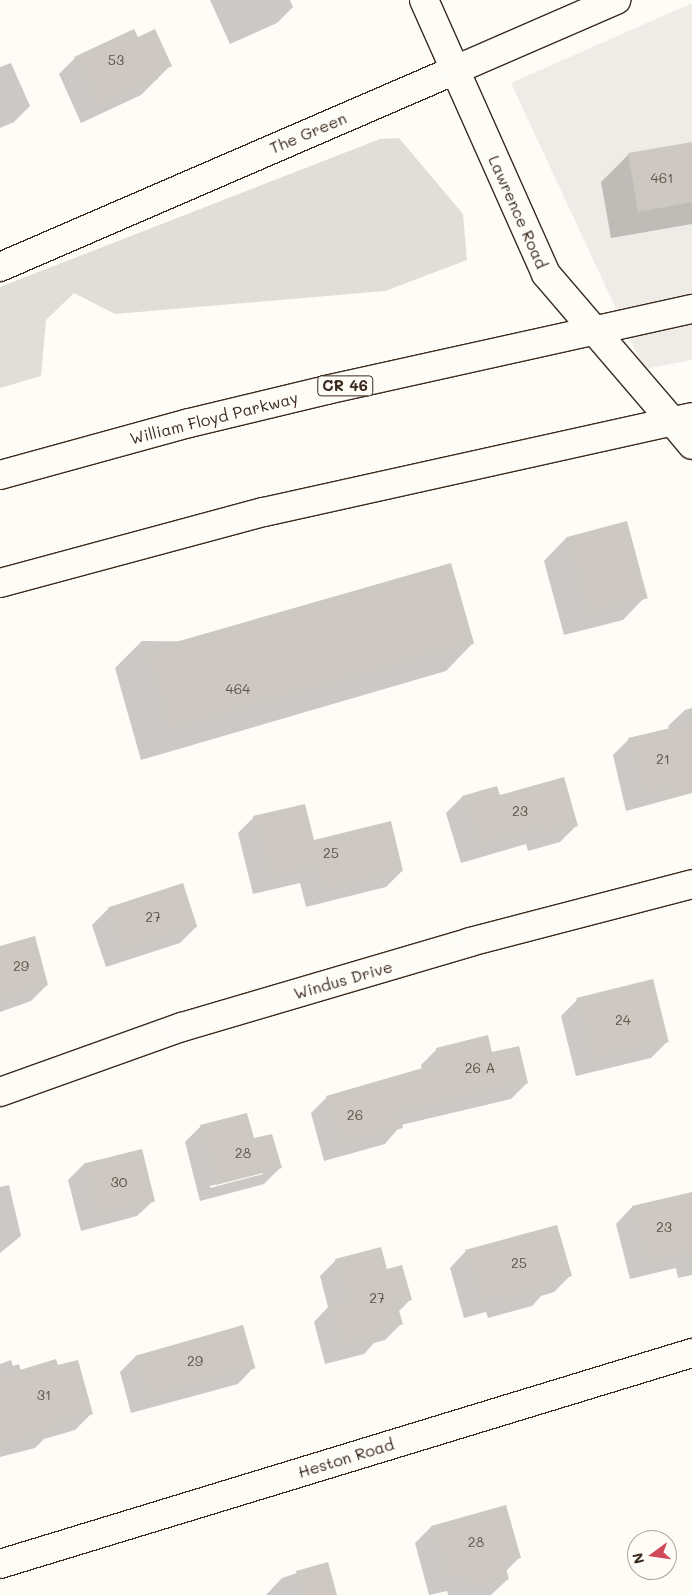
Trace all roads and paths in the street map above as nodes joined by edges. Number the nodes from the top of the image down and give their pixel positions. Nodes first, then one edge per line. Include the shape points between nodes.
1 (424, 0) edge
2 (616, 0) edge
3 (455, 70) junction
4 (0, 266) edge
5 (692, 308) edge
6 (592, 329) junction
7 (682, 419) edge
8 (692, 445) edge
9 (0, 475) edge
10 (0, 583) edge
11 (692, 884) edge
12 (0, 1092) edge
13 (692, 1353) edge
14 (0, 1564) edge

1 - 3 main road, Lawrence Road
2 - 3 main road, The Green
3 - 4 main road, The Green
3 - 6 main road, Lawrence Road via 546,274
5 - 6 main road, William Floyd Parkway / CR 46
6 - 7 main road, Lawrence Road
6 - 9 main road, William Floyd Parkway / CR 46 via 189,423
7 - 8 main road, Lawrence Road
7 - 10 main road via 264,512
11 - 12 main road, Windus Drive via 470,942 182,1027
13 - 14 main road, Heston Road

